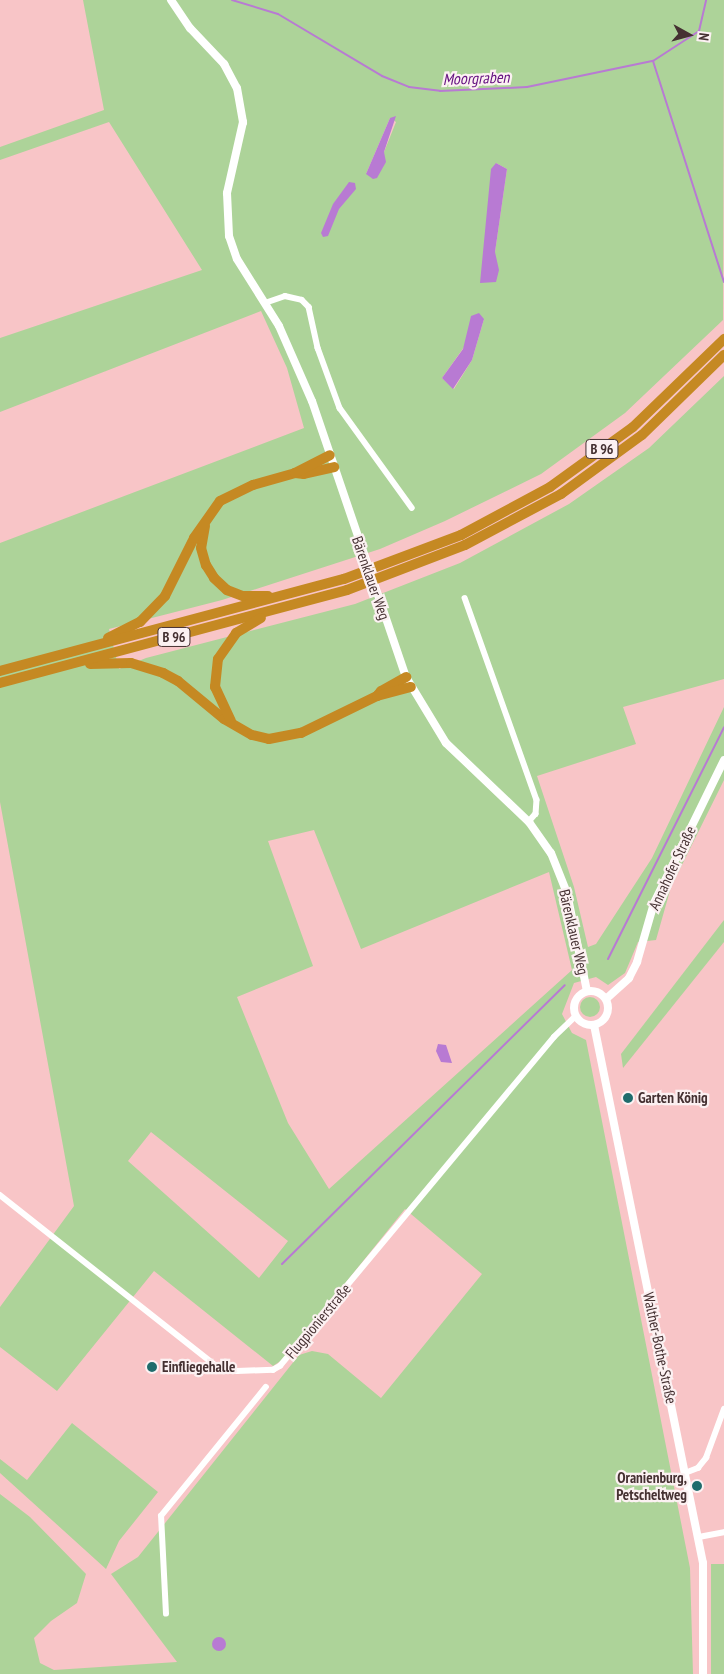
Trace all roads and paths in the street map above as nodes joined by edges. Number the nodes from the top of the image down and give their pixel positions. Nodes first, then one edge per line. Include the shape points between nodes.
1 (171, 0) edge
2 (265, 303) junction
3 (724, 339) edge
4 (724, 355) edge
5 (330, 454) junction
6 (334, 467) junction
7 (295, 473) junction
8 (412, 508) dead end
9 (209, 514) junction
10 (289, 595) junction
11 (465, 598) dead end
12 (279, 610) junction
13 (82, 650) junction
14 (69, 665) junction
15 (0, 671) edge
16 (408, 682) junction
17 (0, 683) edge
18 (235, 726) junction
19 (724, 760) edge
20 (529, 822) junction
21 (587, 991) junction
22 (606, 1000) junction
23 (576, 1016) junction
24 (594, 1024) junction
25 (0, 1195) edge
26 (266, 1387) dead end
27 (724, 1409) edge
28 (685, 1473) junction
29 (724, 1532) edge
30 (699, 1537) junction
31 (166, 1614) dead end
32 (703, 1674) edge

1 - 2 street, Bärenklauer Weg via 190,28 224,64 237,88 243,122 227,193 228,230 237,259
2 - 5 street, Bärenklauer Weg via 291,350
2 - 8 street via 286,296 302,300 309,307 318,348 340,408
3 - 10 highway, B 96 via 633,427 550,487 461,535 344,579
4 - 12 highway, B 96 via 642,434 561,494 465,545 416,565
5 - 6 street, Bärenklauer Weg
5 - 7 highway
6 - 7 highway
6 - 16 street, Bärenklauer Weg
7 - 9 highway via 235,492 214,506
9 - 10 highway via 202,548 206,565 214,578 228,590 243,596
9 - 13 highway via 194,538 175,581 152,611 125,630
10 - 13 highway, B 96
11 - 20 street via 537,800 536,814
12 - 14 highway, B 96
12 - 18 highway via 236,632 218,659 215,687
13 - 15 highway, B 96
14 - 17 highway, B 96
14 - 18 highway via 114,663 147,666 178,681
16 - 18 highway via 301,733 283,738 252,735
16 - 20 street, Bärenklauer Weg via 446,743
19 - 22 street, Annahofer Straße via 654,903 637,962 629,978
20 - 21 street, Bärenklauer Weg via 551,853 564,886
21 - 22 street via 598,992
21 - 23 street via 575,1001
22 - 24 street via 606,1017
23 - 24 street via 583,1023
23 - 25 street, Flugpionierstraße via 554,1037 280,1366 273,1370 237,1371 215,1365
24 - 28 street, Walther-Bothe-Straße
26 - 31 street via 161,1516
27 - 28 street via 706,1458 698,1468
28 - 30 street, Walther-Bothe-Straße
29 - 30 street
30 - 32 street, Walther-Bothe-Straße via 704,1576

